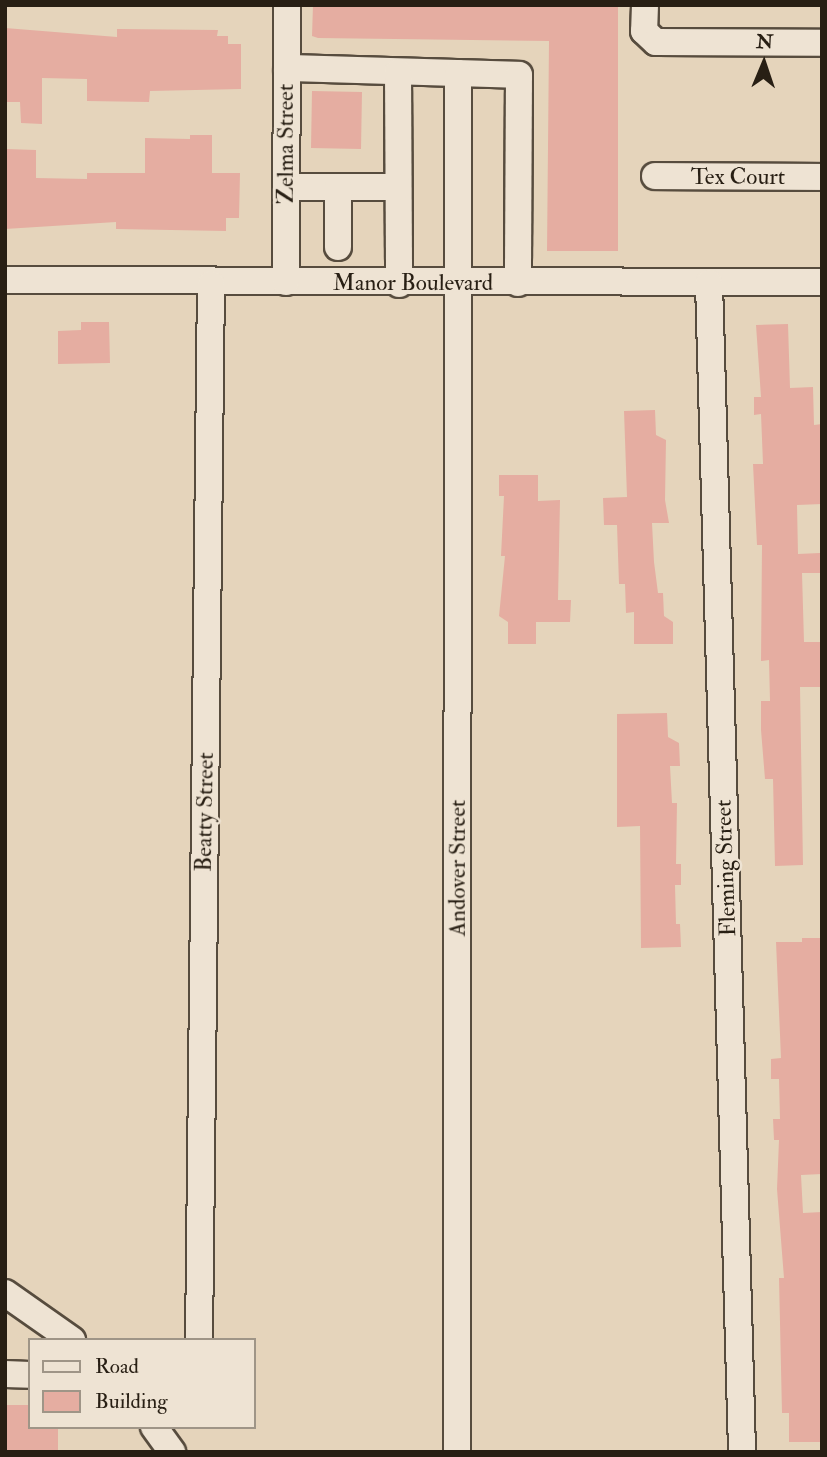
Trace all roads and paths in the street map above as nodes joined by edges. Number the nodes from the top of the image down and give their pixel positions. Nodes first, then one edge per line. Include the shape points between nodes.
1 (287, 5) edge
2 (645, 5) edge
3 (822, 43) edge
4 (287, 68) junction
5 (398, 72) junction
6 (458, 73) junction
7 (655, 176) dead end
8 (822, 177) edge
9 (286, 187) junction
10 (338, 187) junction
11 (398, 187) junction
12 (338, 247) dead end
13 (5, 280) edge
14 (286, 282) junction
15 (822, 282) edge
16 (518, 283) junction
17 (709, 283) junction
18 (211, 284) junction
19 (399, 284) junction
20 (459, 284) junction
21 (7, 1296) edge
22 (69, 1338) edge
23 (199, 1338) edge
24 (5, 1374) edge
25 (28, 1375) edge
26 (457, 1452) edge
27 (742, 1452) edge

1 - 4 street, Zelma Street
2 - 3 street via 644,31 656,42
4 - 5 street
4 - 9 street, Zelma Street
5 - 6 street
5 - 11 street
6 - 16 street via 519,75
6 - 20 street, Andover Street
7 - 8 street, Tex Court
9 - 10 street
9 - 14 street, Zelma Street
10 - 11 street
10 - 12 street
11 - 19 street
13 - 18 street, Manor Boulevard
14 - 18 street, Manor Boulevard
14 - 19 street, Manor Boulevard
15 - 17 street, Manor Boulevard
16 - 17 street, Manor Boulevard
16 - 20 street, Manor Boulevard
17 - 27 street, Fleming Street
18 - 23 street, Beatty Street
19 - 20 street, Manor Boulevard
20 - 26 street, Andover Street
21 - 22 street
24 - 25 street

